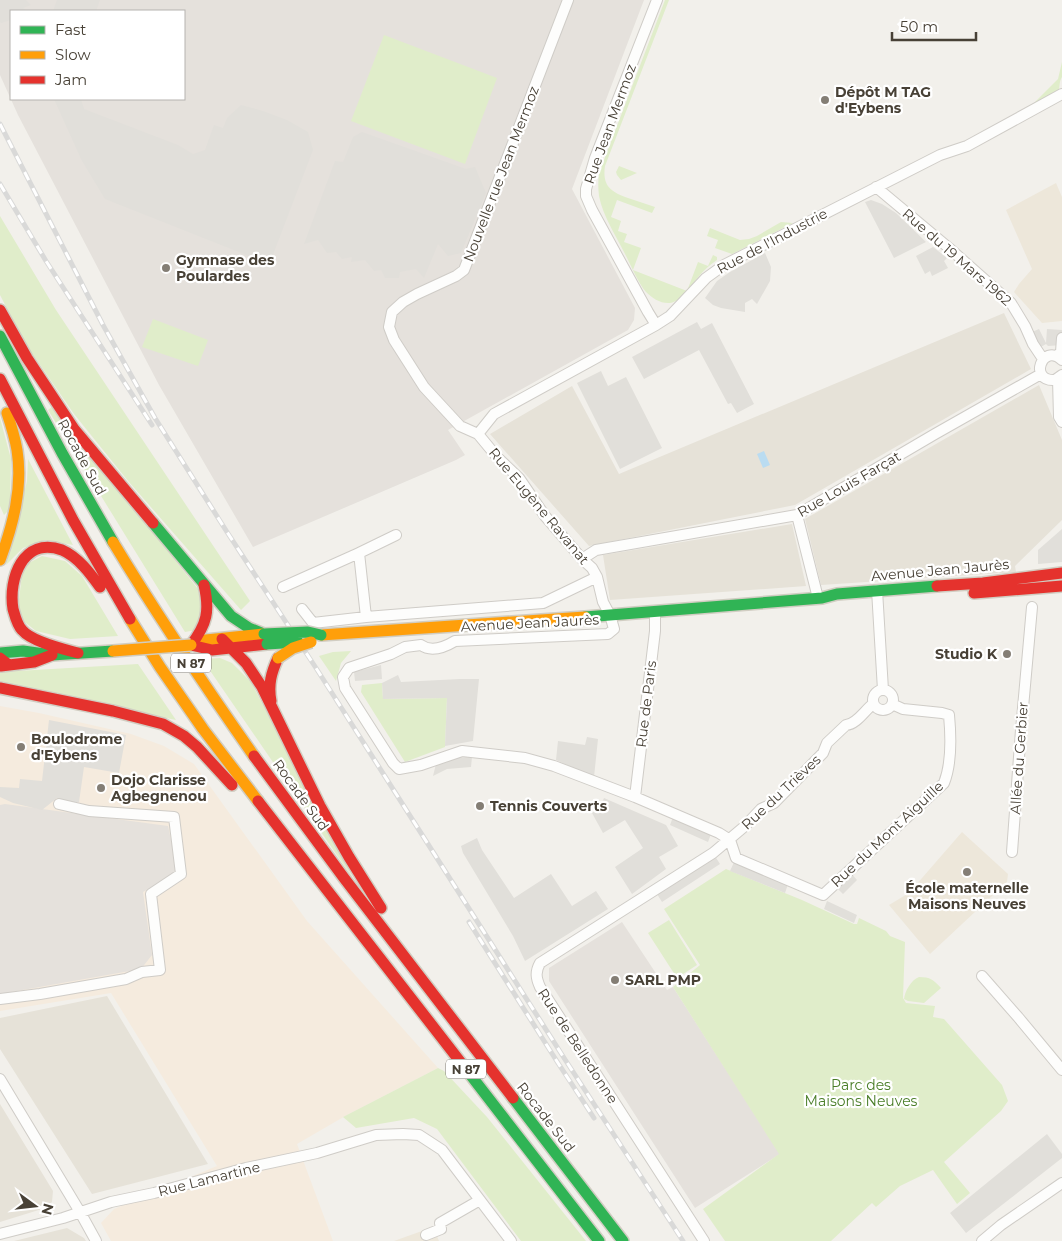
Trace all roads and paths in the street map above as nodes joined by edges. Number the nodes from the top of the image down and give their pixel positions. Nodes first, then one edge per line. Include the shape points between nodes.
1 (568, 0) edge
2 (657, 0) edge
3 (1062, 94) edge
4 (876, 187) junction
5 (0, 310) edge
6 (392, 312) joint
7 (656, 325) junction
8 (0, 336) edge
9 (1062, 338) edge
10 (1059, 358) edge
11 (1043, 359) junction
12 (1041, 374) junction
13 (1060, 377) edge
14 (0, 378) edge
15 (0, 395) edge
16 (1062, 422) edge
17 (478, 434) junction
18 (797, 515) junction
19 (396, 535) dead end
20 (359, 553) junction
21 (582, 559) junction
22 (0, 560) edge
23 (1062, 573) edge
24 (598, 577) junction
25 (204, 584) junction
26 (1062, 586) edge
27 (283, 587) dead end
28 (877, 594) junction
29 (820, 598) junction
30 (1032, 608) dead end
31 (302, 609) dead end
32 (655, 612) junction
33 (610, 615) junction
34 (366, 617) junction
35 (316, 638) junction
36 (222, 639) junction
37 (265, 639) junction
38 (191, 645) junction
39 (232, 648) junction
40 (0, 653) edge
41 (78, 653) junction
42 (52, 655) junction
43 (3, 663) edge
44 (169, 681) junction
45 (0, 688) edge
46 (883, 690) junction
47 (873, 704) junction
48 (892, 704) junction
49 (272, 707) junction
50 (635, 797) junction
51 (59, 804) dead end
52 (730, 840) junction
53 (1012, 852) dead end
54 (333, 897) junction
55 (414, 970) junction
56 (982, 976) dead end
57 (0, 999) edge
58 (1062, 1070) edge
59 (0, 1079) edge
60 (1062, 1183) edge
61 (480, 1200) junction
62 (80, 1212) junction
63 (0, 1234) edge
64 (426, 1235) dead end
65 (96, 1241) edge
66 (511, 1241) edge
67 (599, 1241) edge
68 (623, 1241) edge
69 (704, 1241) edge
70 (982, 1241) edge

1 - 6 street, Nouvelle rue Jean Mermoz via 464,270 403,302
2 - 7 street, Rue Jean Mermoz via 586,189 592,210
3 - 4 street, Rue de l'Industrie via 967,146 940,155
4 - 7 street, Rue de l'Industrie via 724,264 670,316
4 - 11 street, Rue du 19 Mars 1962 via 1011,303
5 - 25 main road via 31,366 74,428
6 - 17 street, Rue Eugène Ravanat via 389,327 394,340 424,387 460,426
7 - 17 street, Rue de l'Industrie via 494,414
8 - 55 main road, Rocade Sud / N 87 via 63,456 166,625 291,807
9 - 10 street
10 - 11 street via 1049,356
11 - 12 street
12 - 13 street via 1051,380
12 - 18 street, Rue Louis Farçat
13 - 16 street via 1059,417
14 - 44 main road, N 87 via 97,564
15 - 22 main road via 12,425 18,458 19,494
17 - 21 street, Rue Eugène Ravanat via 519,478 545,516
18 - 21 street, Rue Louis Farçat via 596,550
18 - 29 street
19 - 20 street
20 - 27 street
20 - 34 street
21 - 24 street, Rue Eugène Ravanat
23 - 28 main road, Avenue Jean Jaurès
24 - 33 street, Rue Eugène Ravanat via 603,602
24 - 34 street, Avenue Jean Jaurès via 543,603
25 - 37 main road via 231,616
25 - 38 main road via 208,612 203,629
26 - 28 main road, Avenue Jean Jaurès
28 - 29 main road, Avenue Jean Jaurès via 837,594
28 - 46 street
29 - 32 main road, Avenue Jean Jaurès
30 - 53 street, Allée du Gerbier
31 - 34 street, Avenue Jean Jaurès via 313,623
32 - 33 main road, Avenue Jean Jaurès
32 - 50 street, Rue de Paris
33 - 35 main road, Avenue Jean Jaurès
33 - 50 street, Avenue Jean Jaurès via 614,629 608,634 456,641 444,648 406,647 349,668 343,677 345,688 399,770 421,766 462,751 525,758
35 - 37 main road, Avenue Jean Jaurès, bridge
35 - 49 main road, bridge via 290,648 278,658 269,682
36 - 37 main road
36 - 38 main road
36 - 39 main road
37 - 39 main road
38 - 39 main road via 212,650
38 - 41 main road, bridge
39 - 49 main road via 246,663
40 - 42 main road via 23,651
41 - 42 main road
41 - 44 main road via 36,640 21,631 6,611 3,590 8,575 17,560 32,550 56,548 82,565
42 - 43 main road via 34,662
44 - 54 main road, N 87
45 - 54 main road via 139,717 172,728 197,747
46 - 47 street, Rue du Trièves via 874,694
46 - 48 street via 892,695
47 - 48 street via 882,711
47 - 52 street, Rue du Trièves via 850,725 846,724 827,743 823,753
48 - 52 street, Rue du Mont Aiguille via 903,709 948,715 951,733 948,774 944,783 823,895 736,858
49 - 55 main road via 320,806 364,883 402,939
50 - 52 street
51 - 57 street via 89,811 174,817 181,874 151,894 160,970 142,972 126,980
52 - 69 street, Rue de Belledonne via 540,963 536,975 540,987
54 - 67 main road, N 87
55 - 68 main road, Rocade Sud / N 87
56 - 58 street
59 - 62 street
60 - 70 street
61 - 62 street, Rue Lamartine via 442,1150 419,1135 376,1134 317,1153 246,1168
61 - 64 street via 440,1223 441,1230
61 - 66 street
62 - 63 street, Rue Lamartine
62 - 65 street

